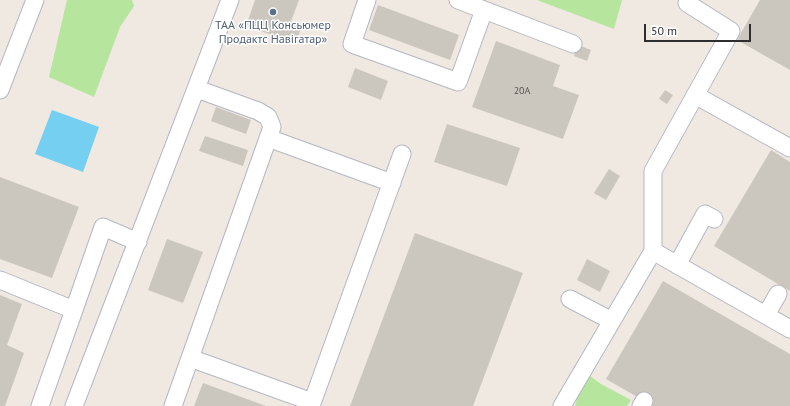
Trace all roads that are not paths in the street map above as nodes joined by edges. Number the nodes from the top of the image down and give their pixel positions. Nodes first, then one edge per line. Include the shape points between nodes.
1 (35, 0) edge
2 (230, 0) edge
3 (367, 0) edge
4 (458, 0) edge
5 (687, 3) dead end
6 (484, 10) junction
7 (573, 44) dead end
8 (197, 89) junction
9 (0, 90) edge
10 (695, 95) junction
11 (268, 138) junction
12 (790, 148) edge
13 (402, 154) dead end
14 (392, 183) junction
15 (714, 219) dead end
16 (138, 242) junction
17 (653, 251) junction
18 (677, 265) junction
19 (0, 280) edge
20 (778, 294) dead end
21 (570, 299) dead end
22 (74, 310) junction
23 (766, 315) junction
24 (612, 321) junction
25 (790, 329) edge
26 (190, 358) junction
27 (312, 404) edge
28 (40, 406) edge
29 (74, 406) edge
30 (173, 406) edge
31 (562, 406) edge

1 - 9 lane
2 - 8 lane
3 - 6 lane via 352,44 458,82
4 - 6 lane
5 - 10 lane via 731,31
6 - 7 lane
8 - 11 lane via 268,117 272,127
8 - 16 lane
10 - 12 lane
10 - 17 lane via 653,172
11 - 14 lane
11 - 26 lane
13 - 14 lane
14 - 27 lane
15 - 18 lane via 706,214
16 - 22 lane via 103,227
16 - 29 lane
17 - 18 lane
17 - 24 lane
18 - 23 lane
19 - 22 lane
20 - 23 lane
21 - 24 lane
22 - 28 lane
23 - 25 lane
24 - 31 lane
26 - 27 lane
26 - 30 lane

